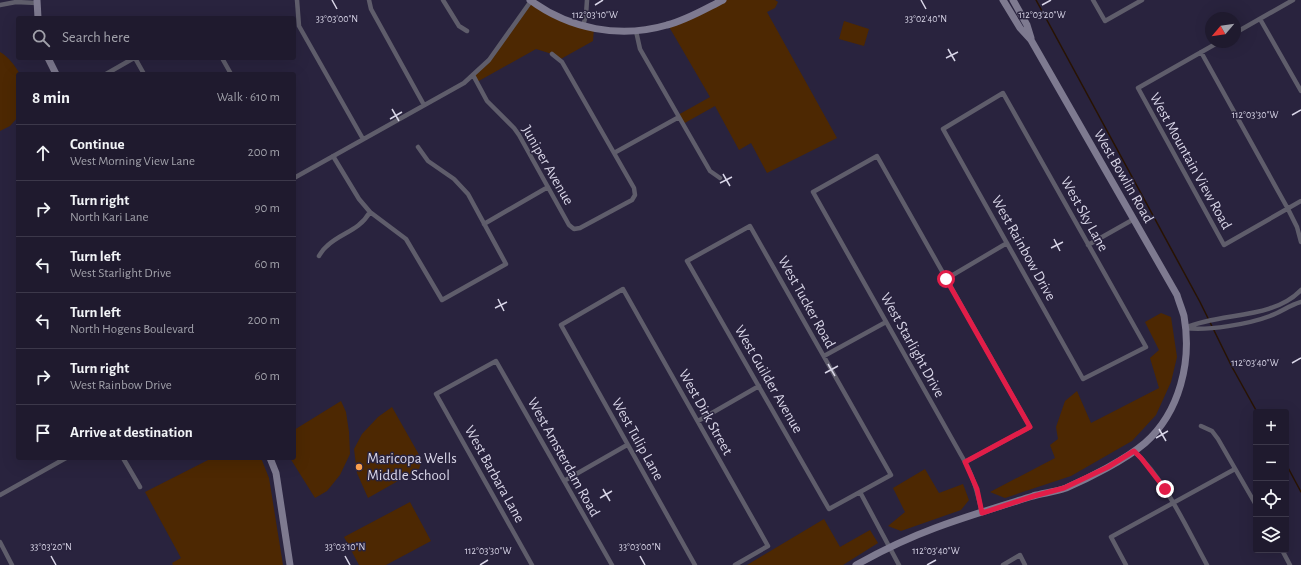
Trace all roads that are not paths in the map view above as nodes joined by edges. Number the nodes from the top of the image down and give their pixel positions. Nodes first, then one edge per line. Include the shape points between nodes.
1 (297, 0) edge
2 (369, 0) edge
3 (443, 0) edge
4 (587, 0) edge
5 (723, 0) edge
6 (1003, 0) edge
7 (1013, 0) edge
8 (1093, 0) edge
9 (1142, 0) edge
10 (1293, 0) edge
11 (530, 1) edge
12 (37, 2) edge
13 (0, 5) edge
14 (38, 16) edge
15 (1260, 19) junction
16 (583, 26) junction
17 (1241, 30) edge
18 (467, 31) dead end
19 (636, 31) junction
20 (1031, 40) junction
21 (1208, 48) edge
22 (1201, 52) junction
23 (552, 54) dead end
24 (49, 60) edge
25 (130, 60) edge
26 (135, 60) edge
27 (223, 60) edge
28 (55, 72) edge
29 (110, 72) edge
30 (143, 72) edge
31 (230, 72) edge
32 (473, 75) junction
33 (1301, 91) edge
34 (424, 105) junction
35 (679, 117) junction
36 (943, 129) joint
37 (363, 139) junction
38 (418, 147) dead end
39 (614, 153) junction
40 (333, 156) junction
41 (296, 177) edge
42 (720, 178) dead end
43 (548, 187) junction
44 (1301, 201) edge
45 (1288, 209) junction
46 (370, 212) junction
47 (1134, 219) junction
48 (484, 224) junction
49 (1297, 227) junction
50 (1301, 232) edge
51 (1301, 242) edge
52 (1007, 243) junction
53 (1088, 245) junction
54 (319, 256) dead end
55 (687, 261) joint
56 (946, 279) junction
57 (1301, 290) edge
58 (1301, 302) edge
59 (886, 322) junction
60 (561, 325) joint
61 (1185, 328) junction
62 (1146, 347) joint
63 (824, 356) junction
64 (496, 361) joint
65 (759, 386) junction
66 (698, 421) junction
67 (1201, 426) dead end
68 (627, 445) junction
69 (1134, 451) junction
70 (62, 460) edge
71 (124, 460) edge
72 (271, 460) edge
73 (965, 462) junction
74 (1235, 469) junction
75 (564, 481) junction
76 (140, 487) dead end
77 (860, 492) junction
78 (0, 495) edge
79 (1253, 500) edge
80 (1172, 503) junction
81 (982, 513) junction
82 (0, 542) edge
83 (890, 548) junction
84 (1284, 553) edge
85 (12, 565) edge
86 (290, 565) edge
87 (532, 565) edge
88 (612, 565) edge
89 (695, 565) edge
90 (735, 565) edge
91 (856, 565) edge
92 (899, 565) edge
93 (1002, 565) edge
94 (1025, 565) edge
95 (1126, 565) edge
96 (1207, 565) edge
97 (1290, 565) edge

1 - 37 street via 299,26
2 - 34 street via 371,9
3 - 18 street via 459,26
4 - 16 street
5 - 19 street via 678,22
6 - 20 street, West Bowlin Road via 1020,28
7 - 20 street, West Bowlin Road via 1027,25
8 - 9 street via 1105,21
10 - 15 street
11 - 16 street via 547,12
11 - 32 street via 489,60
12 - 13 street
12 - 14 street
15 - 17 street
15 - 33 street
16 - 19 street via 613,31
19 - 35 street via 640,49
20 - 47 street, West Bowlin Road
21 - 22 street
22 - 45 street
22 - 45 street, West Mountain View Road via 1138,88 1224,245
23 - 39 street via 562,62
24 - 28 street
25 - 29 street
26 - 30 street
27 - 31 street
32 - 34 street via 464,83
32 - 43 street, Juniper Avenue via 487,101 519,135
34 - 37 street
35 - 39 street
35 - 42 street via 710,171
36 - 52 street, West Rainbow Drive
36 - 53 street, West Sky Lane via 1003,93
37 - 40 street
38 - 48 street via 428,161 454,179 468,194
39 - 43 street, Juniper Avenue via 636,195 632,200 580,228 574,229 569,225
40 - 41 street
40 - 46 street via 359,199
43 - 48 street
44 - 45 street
45 - 49 street
46 - 48 street via 406,239 442,300 506,264
46 - 54 street via 360,225 326,246
47 - 53 street
47 - 61 street, West Bowlin Road via 1177,295
49 - 50 street
49 - 51 street
52 - 56 street
52 - 62 street, West Rainbow Drive via 1084,379
53 - 62 street, West Sky Lane
55 - 63 street, West Tucker Road via 750,226
55 - 65 street, West Guilder Avenue
56 - 59 street, West Starlight Drive via 877,156 813,192
56 - 73 street via 1030,427
57 - 61 street via 1278,304 1248,314 1197,322
58 - 61 street via 1270,316 1248,322 1199,329
59 - 63 street
59 - 73 street, West Starlight Drive
60 - 66 street, West Dirk Street via 623,289
60 - 68 street, West Tulip Lane
61 - 69 street, West Bowlin Road via 1185,363 1176,398 1162,423 1145,443
63 - 77 street, West Tucker Road via 891,474
64 - 75 street, West Amsterdam Road
64 - 87 street, West Barbara Lane via 436,394
65 - 66 street
65 - 77 street, West Guilder Avenue via 829,510
66 - 90 street, West Dirk Street via 768,546
67 - 74 street via 1212,431
68 - 75 street
68 - 89 street, West Tulip Lane
69 - 80 street via 1165,489
69 - 81 street, West Bowlin Road via 1064,488
70 - 78 street
71 - 76 street
72 - 86 street via 276,473
73 - 81 street, West Starlight Drive via 977,489
74 - 79 street
74 - 80 street
75 - 88 street, West Amsterdam Road
77 - 83 street
80 - 95 street via 1111,537
80 - 96 street
81 - 83 street, West Bowlin Road via 935,528
82 - 85 street
83 - 91 street, West Bowlin Road
83 - 92 street
84 - 97 street
93 - 94 street via 1020,555

